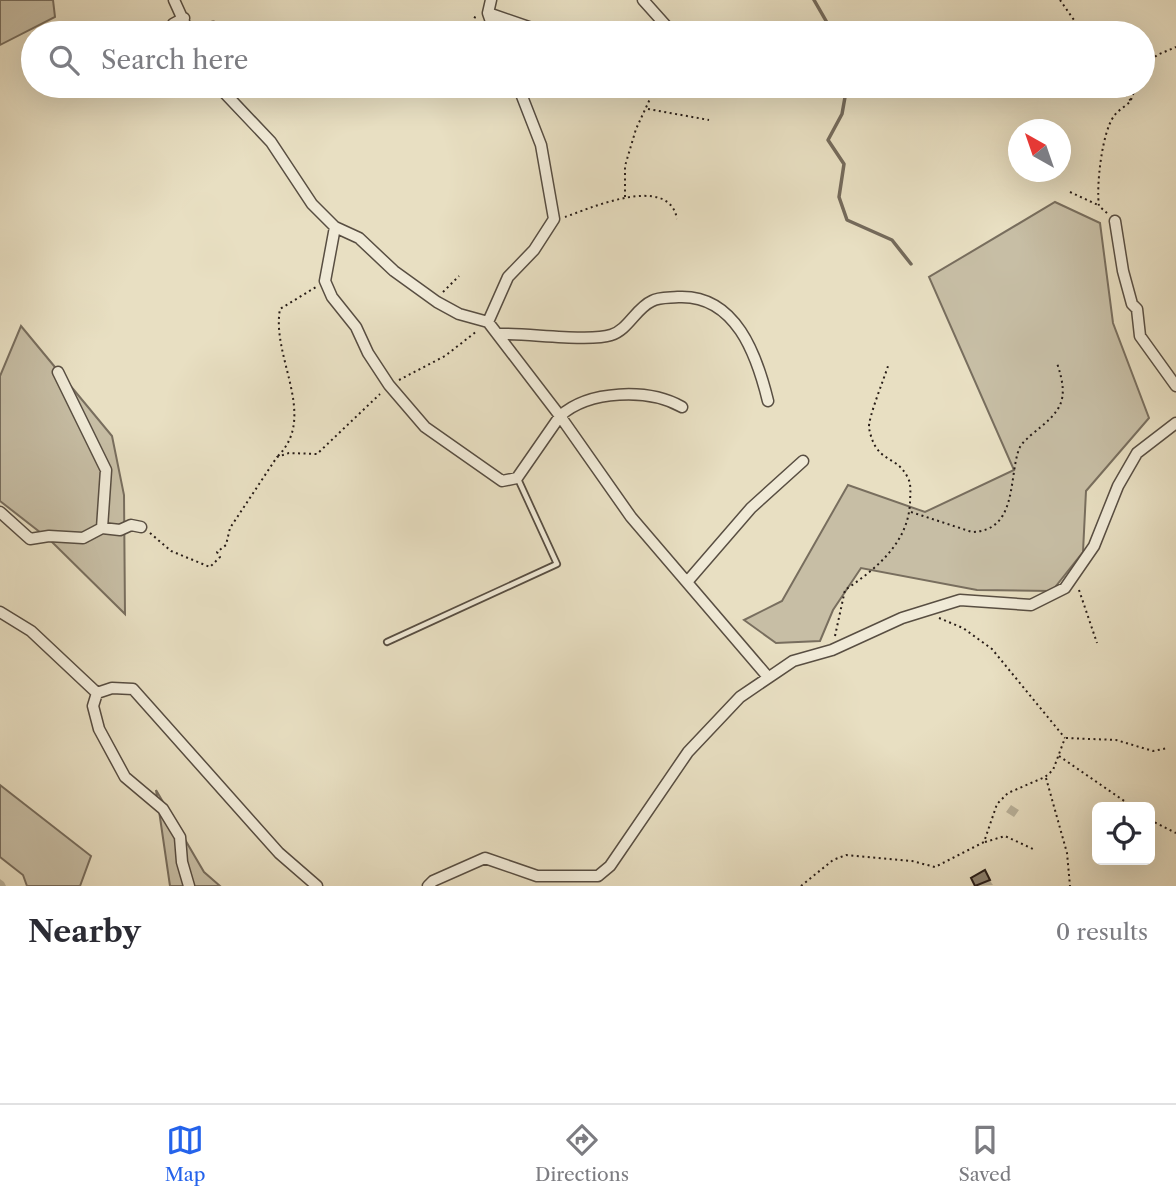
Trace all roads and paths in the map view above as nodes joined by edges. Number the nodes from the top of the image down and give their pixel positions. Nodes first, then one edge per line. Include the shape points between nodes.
1 (174, 0) edge
2 (491, 0) edge
3 (643, 0) edge
4 (1060, 0) edge
5 (488, 13) junction
6 (184, 18) junction
7 (178, 21) edge
8 (185, 21) edge
9 (473, 21) edge
10 (491, 21) edge
11 (512, 21) edge
12 (662, 21) edge
13 (1075, 21) edge
14 (1176, 47) edge
15 (1155, 57) edge
16 (229, 98) edge
17 (523, 98) edge
18 (651, 98) edge
19 (1129, 98) edge
20 (1132, 98) edge
21 (1131, 101) junction
22 (647, 109) junction
23 (709, 120) dead end
24 (1070, 192) dead end
25 (625, 198) junction
26 (1099, 206) junction
27 (554, 216) junction
28 (677, 219) dead end
29 (1115, 221) joint
30 (335, 227) junction
31 (459, 276) dead end
32 (325, 281) junction
33 (437, 302) junction
34 (488, 322) junction
35 (498, 334) junction
36 (1057, 363) dead end
37 (888, 366) dead end
38 (58, 372) dead end
39 (389, 385) junction
40 (1176, 387) edge
41 (768, 401) dead end
42 (682, 407) dead end
43 (560, 416) junction
44 (1176, 424) edge
45 (277, 457) junction
46 (803, 461) dead end
47 (517, 478) junction
48 (0, 512) edge
49 (910, 512) junction
50 (102, 527) junction
51 (141, 527) joint
52 (1073, 580) junction
53 (687, 582) junction
54 (921, 611) junction
55 (0, 612) edge
56 (387, 642) dead end
57 (1097, 643) dead end
58 (832, 650) junction
59 (768, 677) junction
60 (97, 693) junction
61 (1065, 738) junction
62 (1168, 748) dead end
63 (1058, 755) junction
64 (1045, 777) junction
65 (1126, 802) edge
66 (1155, 822) edge
67 (1176, 833) edge
68 (984, 842) junction
69 (1033, 849) dead end
70 (189, 886) edge
71 (317, 886) edge
72 (428, 886) edge
73 (801, 886) edge
74 (1070, 886) edge

1 - 6 street
2 - 5 street
3 - 12 street
4 - 13 path
5 - 9 path via 479,10
5 - 10 street
5 - 11 street
6 - 7 street
6 - 8 street
14 - 15 path
16 - 30 street via 271,142 312,204
17 - 27 street via 541,145
18 - 22 path
19 - 21 path
20 - 21 path
21 - 26 path via 1113,116 1102,149
22 - 23 path
22 - 25 path via 625,166
24 - 26 path
25 - 27 path via 590,206 580,214
25 - 28 path via 656,198 676,212
26 - 29 path
27 - 34 street via 534,250 508,277
29 - 40 street via 1140,336
30 - 32 street
30 - 33 street via 359,238
31 - 33 path
32 - 39 street
32 - 45 path via 280,309 277,325 295,433
33 - 34 street
34 - 35 street
34 - 39 path via 444,356
35 - 41 street via 601,337 621,330 655,299 690,297 710,302 741,330 758,363
35 - 43 street
36 - 49 path via 1062,405 1018,450 1006,512 998,522 972,531
37 - 49 path via 869,425 880,455 907,476
38 - 50 street via 106,470
39 - 45 path via 317,454
39 - 47 street via 425,427 461,454 502,481
42 - 43 street via 653,397 607,396 583,400
43 - 47 street
43 - 53 street via 631,517
44 - 52 street via 1137,453
45 - 51 path via 230,527 226,545 217,552 220,558 211,567 171,551
46 - 53 street via 751,508
47 - 56 lane via 557,564
48 - 50 street via 30,539 83,538
49 - 58 path via 894,547 845,590
50 - 51 street
52 - 54 street via 1031,605 960,600
52 - 57 path
53 - 59 street
54 - 58 street
54 - 61 path via 963,628 992,649
55 - 60 street via 32,631
58 - 59 street via 793,661
59 - 72 street via 740,697 688,752 610,866 598,876 537,876 485,858
60 - 70 street via 93,706 99,729 125,777 163,809 180,837
60 - 71 street via 133,689 279,853
61 - 62 path via 1116,740 1153,751
61 - 63 path
63 - 64 path
63 - 65 path
64 - 68 path via 1008,793 997,804
64 - 74 path via 1067,853
66 - 67 path
68 - 69 path via 1005,836
68 - 73 path via 936,867 912,860 846,855

